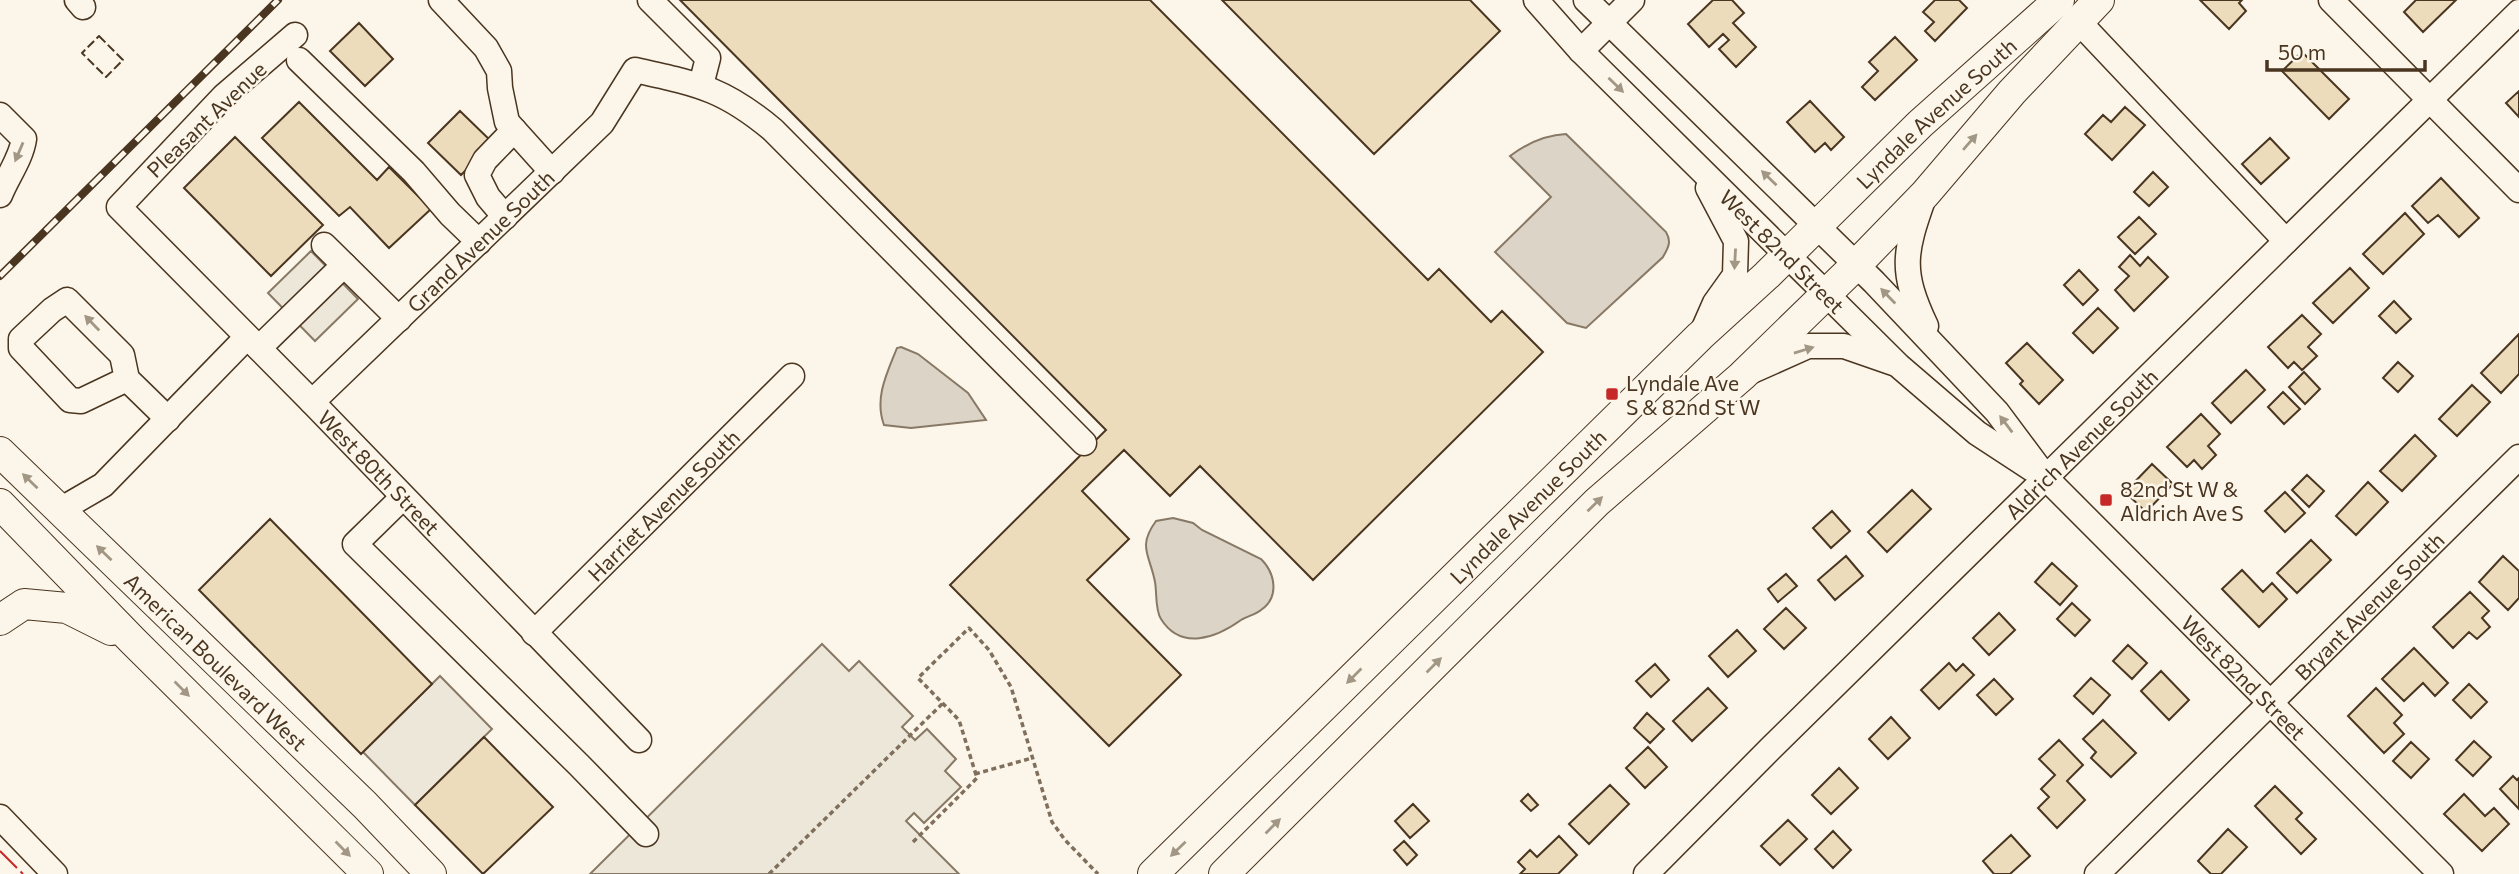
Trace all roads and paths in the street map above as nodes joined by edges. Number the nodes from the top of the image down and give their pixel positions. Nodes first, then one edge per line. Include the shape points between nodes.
1 (441, 0) edge
2 (650, 0) edge
3 (1536, 0) edge
4 (1586, 0) edge
5 (1632, 0) edge
6 (2099, 0) edge
7 (2331, 0) edge
8 (2069, 11) edge
9 (2519, 12) edge
10 (1608, 23) junction
11 (295, 35) dead end
12 (1581, 51) junction
13 (299, 60) dead end
14 (701, 85) junction
15 (2430, 100) junction
16 (0, 115) edge
17 (514, 130) junction
18 (1687, 154) junction
19 (552, 172) junction
20 (2519, 190) edge
21 (1925, 194) junction
22 (0, 195) edge
23 (119, 206) joint
24 (505, 217) junction
25 (1818, 225) junction
26 (2286, 241) junction
27 (479, 242) junction
28 (324, 245) dead end
29 (1788, 255) junction
30 (1857, 264) junction
31 (344, 265) junction
32 (1826, 293) junction
33 (399, 318) junction
34 (1700, 336) junction
35 (253, 342) junction
36 (1935, 345) junction
37 (1899, 366) junction
38 (792, 376) dead end
39 (1742, 376) junction
40 (127, 379) dead end
41 (312, 402) junction
42 (168, 419) junction
43 (1084, 443) dead end
44 (0, 452) edge
45 (2519, 457) edge
46 (2047, 479) junction
47 (403, 497) junction
48 (0, 504) edge
49 (70, 520) junction
50 (0, 620) edge
51 (534, 632) junction
52 (133, 641) junction
53 (2270, 702) junction
54 (943, 703) junction
55 (639, 740) dead end
56 (1032, 758) junction
57 (975, 774) junction
58 (0, 817) edge
59 (646, 834) dead end
60 (913, 842) dead end
61 (55, 874) edge
62 (368, 874) edge
63 (431, 874) edge
64 (769, 874) edge
65 (1098, 874) edge
66 (1153, 874) edge
67 (1224, 874) edge
68 (1646, 874) edge
69 (2097, 874) edge
70 (2441, 874) edge

1 - 17 street via 486,48 499,71 507,122
2 - 14 street via 708,58
3 - 12 street, West 82nd Street
4 - 10 street, West 82nd Street
5 - 10 street
6 - 8 main road, Lyndale Avenue South
7 - 15 street
21 -> 8 main road, Lyndale Avenue South via 2012,92
8 - 25 main road, Lyndale Avenue South via 1920,124
8 - 26 street
9 - 15 street, Aldrich Avenue South
10 - 12 street
25 -> 10 street, West 82nd Street
11 - 23 street, Pleasant Avenue via 224,96
12 -> 18 street, West 82nd Street
13 - 27 street
14 - 19 street, Grand Avenue South via 635,70 602,123
14 - 43 street via 738,103 773,130
15 - 20 street
15 - 26 street, Aldrich Avenue South
16 -> 22 street via 24,139
17 - 19 street
17 - 24 street via 477,175
18 - 29 street, West 82nd Street
18 -> 34 street via 1736,241 1735,275
19 - 24 street, Grand Avenue South
21 - 30 main road, Lyndale Avenue South
21 - 36 street via 1905,265 1912,296
23 - 35 street, West 80th Street
24 - 27 street, Grand Avenue South
25 - 29 main road, Lyndale Avenue South
25 - 30 street, West 82nd Street
26 - 46 street, Aldrich Avenue South
27 - 33 street, Grand Avenue South
28 - 31 street
29 - 32 street, West 82nd Street
29 - 34 main road, Lyndale Avenue South
30 - 32 main road, Lyndale Avenue South
36 -> 30 street, West 82nd Street
31 - 33 street
31 - 35 street
32 - 37 street, West 82nd Street
32 - 39 main road, Lyndale Avenue South
33 - 41 street, Grand Avenue South
34 -> 66 main road, Lyndale Avenue South
35 - 41 street, West 80th Street
35 - 42 street
46 -> 36 street, West 82nd Street via 1997,412
39 -> 37 street via 1808,346 1844,346
37 - 46 street, West 82nd Street via 1977,433
38 - 51 street, Harriet Avenue South
67 -> 39 main road, Lyndale Avenue South via 1597,502
40 - 42 street
41 - 47 street, West 80th Street
42 - 49 street
49 -> 44 main road, American Boulevard West
45 - 53 street, Bryant Avenue South
46 - 53 street, West 82nd Street
46 - 68 street, Aldrich Avenue South
47 - 51 street, West 80th Street
47 - 59 street via 355,544
48 - 52 main road, American Boulevard West
63 -> 49 main road, American Boulevard West
50 - 52 main road via 23,604 66,608
51 - 55 street, West 80th Street
52 -> 62 main road, American Boulevard West
53 - 69 street, Bryant Avenue South
53 - 70 street, West 82nd Street
54 - 56 path via 918,678 969,628 1006,677
54 - 57 path via 959,720
54 - 64 path
56 - 57 path
56 - 65 path via 1052,822
57 - 60 path via 977,778
58 - 61 street

